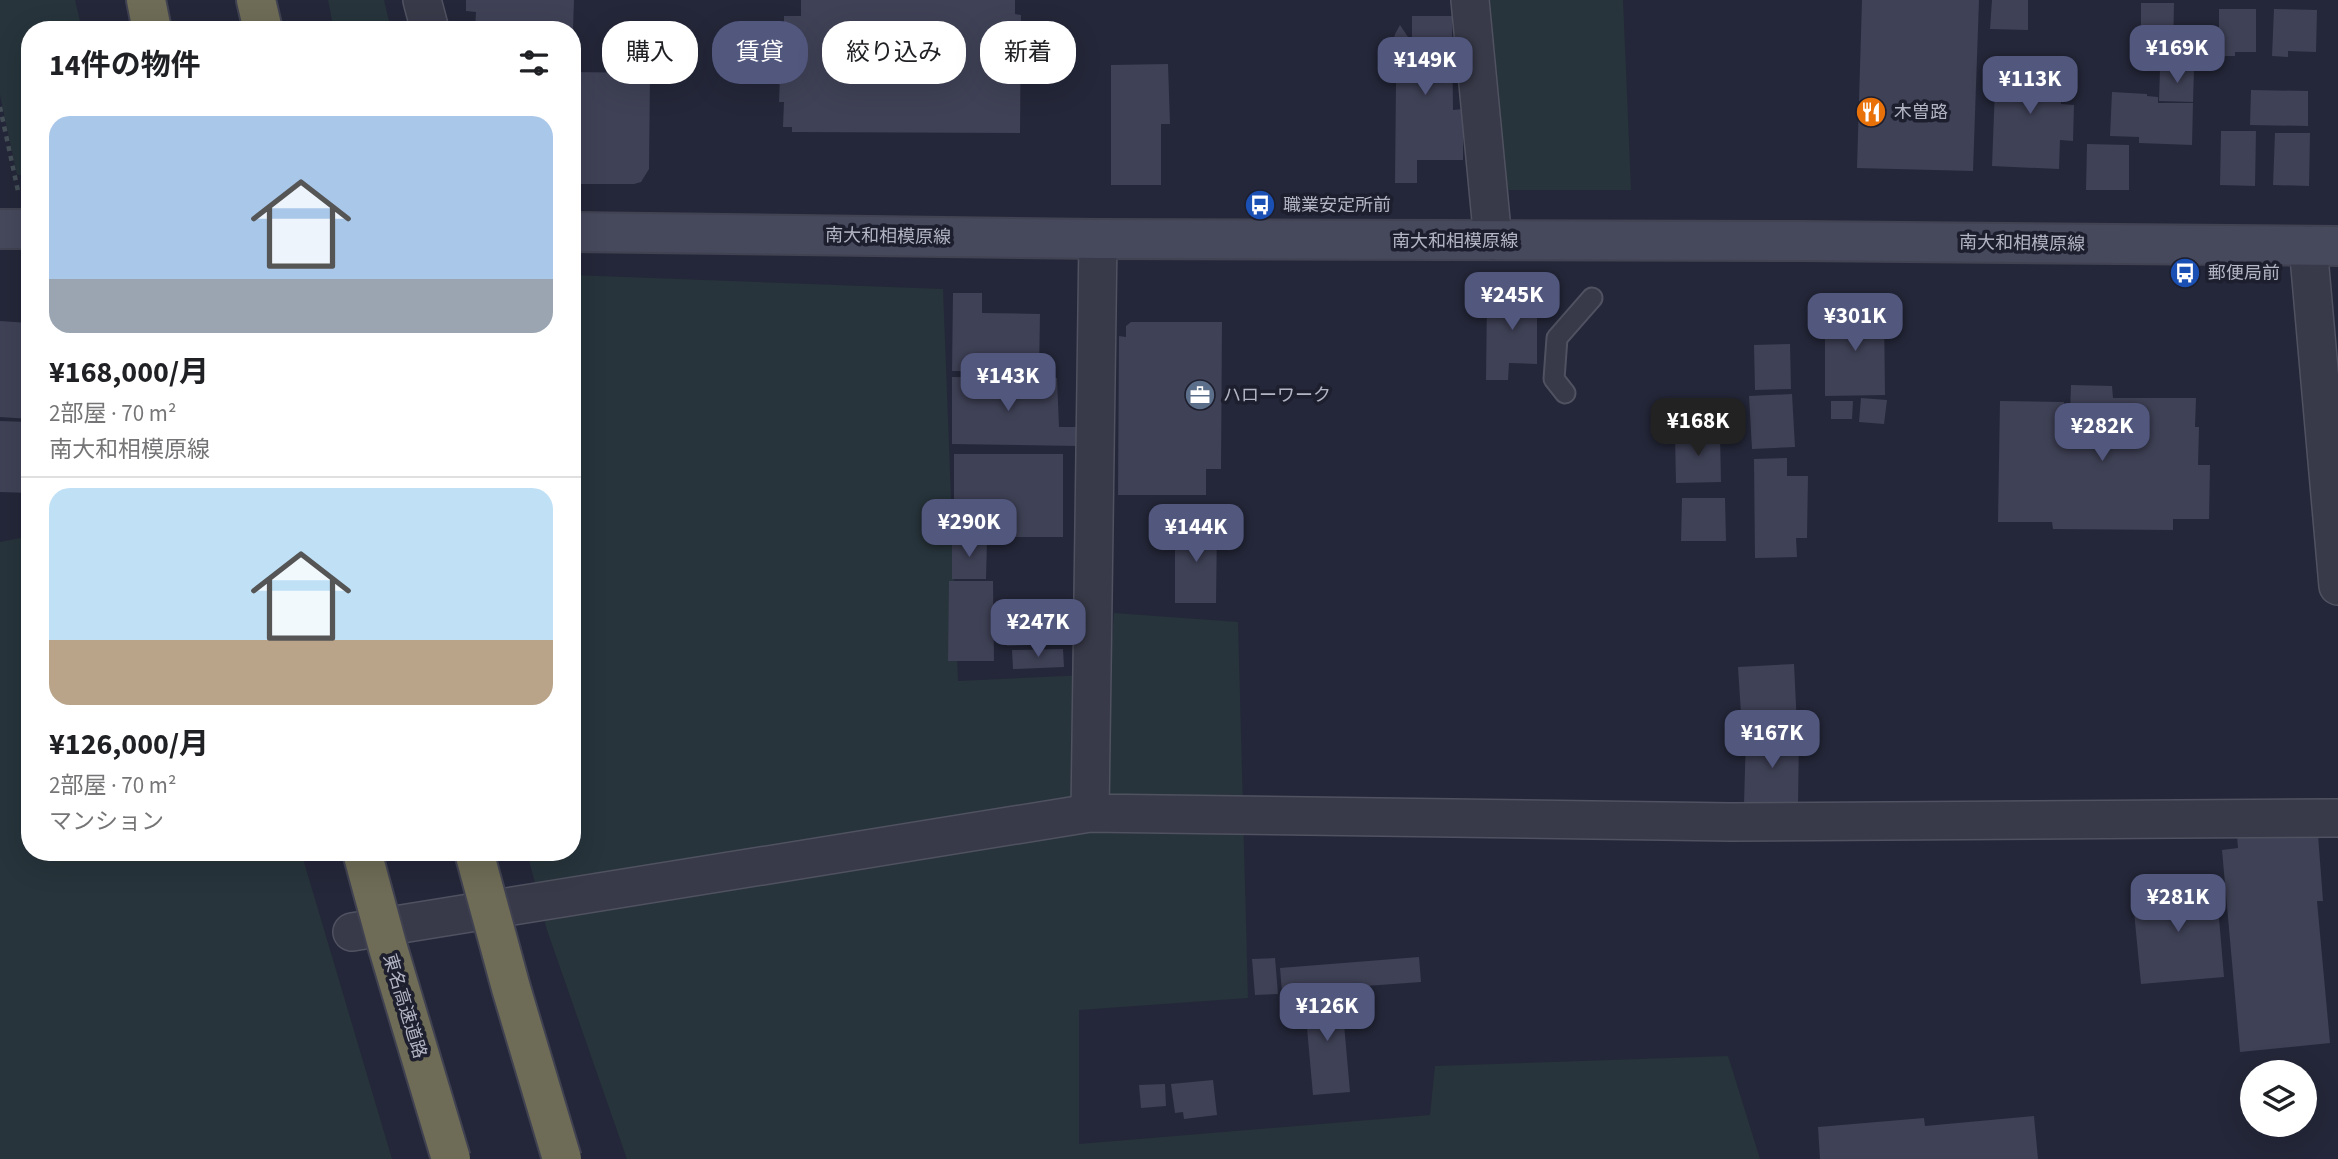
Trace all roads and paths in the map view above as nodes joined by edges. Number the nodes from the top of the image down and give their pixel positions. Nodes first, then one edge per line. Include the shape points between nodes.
1 (146, 0) edge
2 (256, 0) edge
3 (422, 0) edge
4 (1470, 0) edge
5 (150, 21) edge
6 (261, 21) edge
7 (428, 21) edge
8 (0, 107) edge
9 (19, 229) edge
10 (581, 232) edge
11 (1098, 239) junction
12 (1493, 242) junction
13 (2323, 245) edge
14 (1592, 298) dead end
15 (1565, 393) dead end
16 (2338, 586) edge
17 (1090, 813) junction
18 (2338, 817) edge
19 (364, 861) edge
20 (476, 861) edge
21 (352, 932) dead end
22 (451, 1159) edge
23 (562, 1159) edge

1 - 5 highway
2 - 6 highway
3 - 7 street
4 - 12 street
8 - 9 path
10 - 11 street, 南大和相模原線
11 - 12 street, 南大和相模原線
11 - 17 street
12 - 13 street, 南大和相模原線
13 - 16 street
14 - 15 lane via 1557,338 1555,379
17 - 18 street via 1731,822
17 - 21 street
19 - 22 highway, 東名高速道路, bridge
20 - 23 highway, bridge

